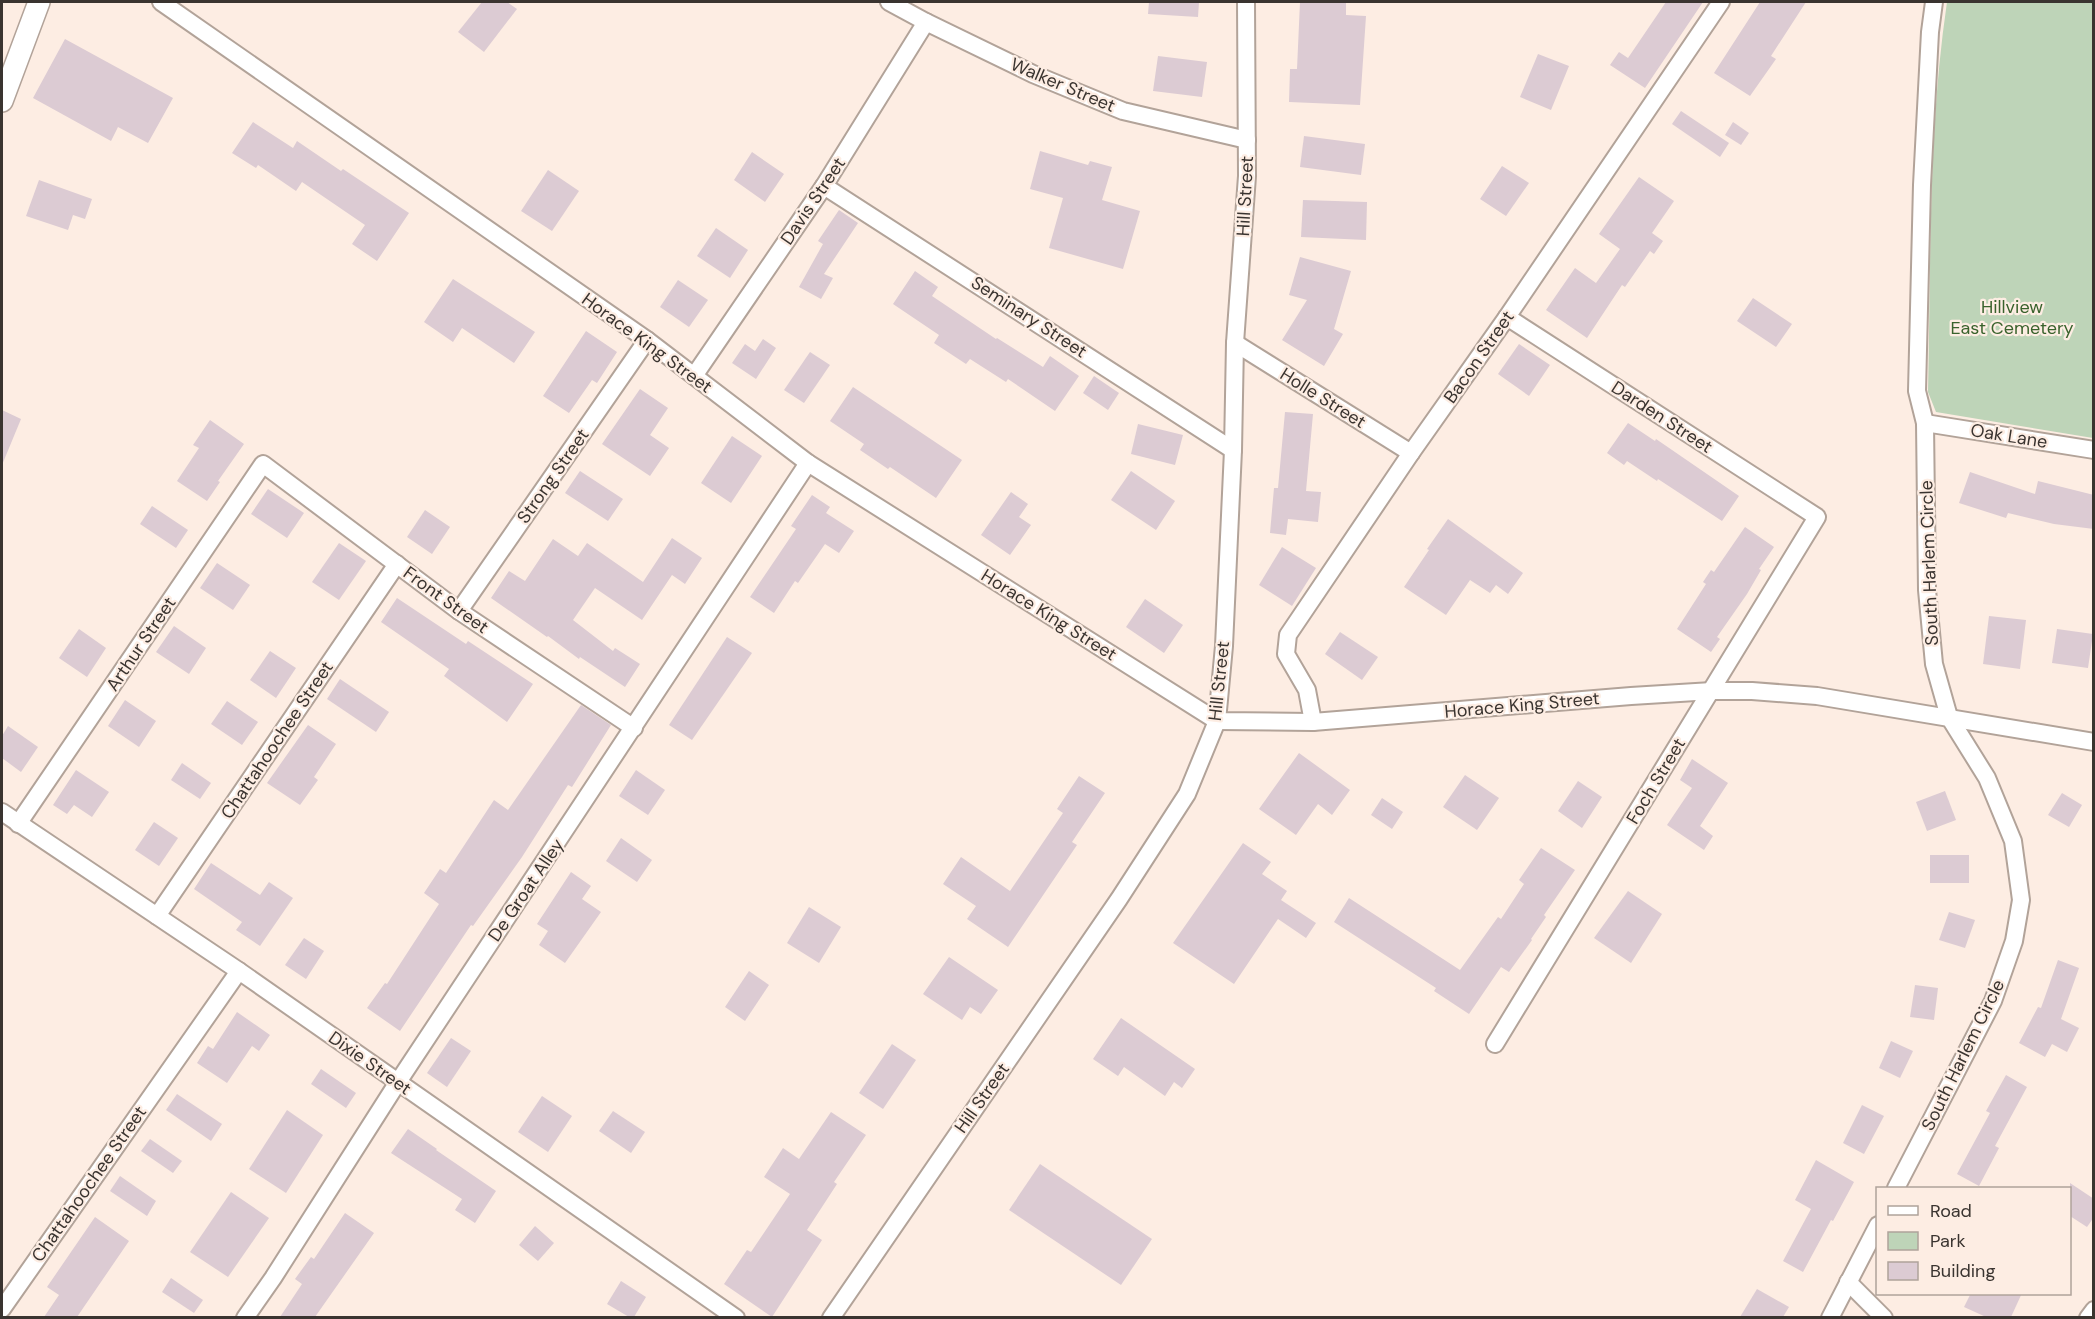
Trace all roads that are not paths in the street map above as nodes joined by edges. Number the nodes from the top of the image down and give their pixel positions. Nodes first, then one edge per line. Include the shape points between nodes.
1 (39, 2) edge
2 (161, 2) edge
3 (889, 2) edge
4 (1246, 2) edge
5 (1721, 2) edge
6 (1934, 2) edge
7 (926, 22) junction
8 (2, 101) edge
9 (1247, 140) junction
10 (824, 186) junction
11 (1508, 317) junction
12 (647, 340) junction
13 (1235, 343) junction
14 (694, 376) junction
15 (1925, 423) junction
16 (1233, 450) junction
17 (2094, 450) edge
18 (1411, 453) junction
19 (808, 463) junction
20 (263, 464) joint
21 (1817, 517) joint
22 (397, 564) junction
23 (459, 611) junction
24 (1712, 691) junction
25 (1949, 717) junction
26 (1217, 721) junction
27 (1313, 722) junction
28 (634, 728) junction
29 (2094, 742) edge
30 (2, 812) edge
31 (18, 824) junction
32 (157, 916) junction
33 (239, 970) junction
34 (1495, 1044) dead end
35 (398, 1082) junction
36 (1897, 1187) edge
37 (1876, 1229) edge
38 (1848, 1282) junction
39 (2, 1310) edge
40 (2094, 1310) edge
41 (245, 1317) edge
42 (736, 1317) edge
43 (831, 1317) edge
44 (1830, 1317) edge
45 (1884, 1317) edge
46 (2088, 1317) edge

1 - 8 street
2 - 12 street, Horace King Street
3 - 7 street, Walker Street
4 - 9 street, Hill Street
5 - 11 street, Bacon Street
6 - 15 street, South Harlem Circle via 1922,185 1917,391
7 - 9 street, Walker Street via 1033,74 1123,111
7 - 10 street, Davis Street
9 - 13 street, Hill Street
10 - 14 street, Davis Street
10 - 16 street, Seminary Street
11 - 18 street, Bacon Street
11 - 21 street, Darden Street
12 - 14 street, Horace King Street
12 - 23 street, Strong Street
13 - 16 street, Hill Street
13 - 18 street, Holle Street
14 - 19 street, Horace King Street
15 - 17 street, Oak Lane
15 - 25 street, South Harlem Circle via 1927,590 1934,664
16 - 26 street, Hill Street
18 - 27 street, Bacon Street via 1288,635 1286,654 1307,690
19 - 26 street, Horace King Street
19 - 28 street, De Groat Alley
20 - 22 street, Front Street
20 - 31 street, Arthur Street
21 - 24 street, Foch Street
22 - 23 street, Front Street
22 - 32 street, Chattahoochee Street
23 - 28 street, Front Street
24 - 25 street, Horace King Street via 1817,696
24 - 27 street, Horace King Street
24 - 34 street, Foch Street
25 - 29 street, Horace King Street
25 - 36 street, South Harlem Circle via 1987,778 2013,841 2021,900 2014,941 1993,1001
26 - 27 street, Horace King Street
26 - 43 street, Hill Street via 1186,794 1119,899
28 - 35 street, De Groat Alley
30 - 31 street, Dixie Street
31 - 32 street, Dixie Street
32 - 33 street, Dixie Street
33 - 35 street, Dixie Street
33 - 39 street, Chattahoochee Street
35 - 41 street, De Groat Alley
35 - 42 street, Dixie Street
37 - 38 street
38 - 44 street
38 - 45 street
40 - 46 street

